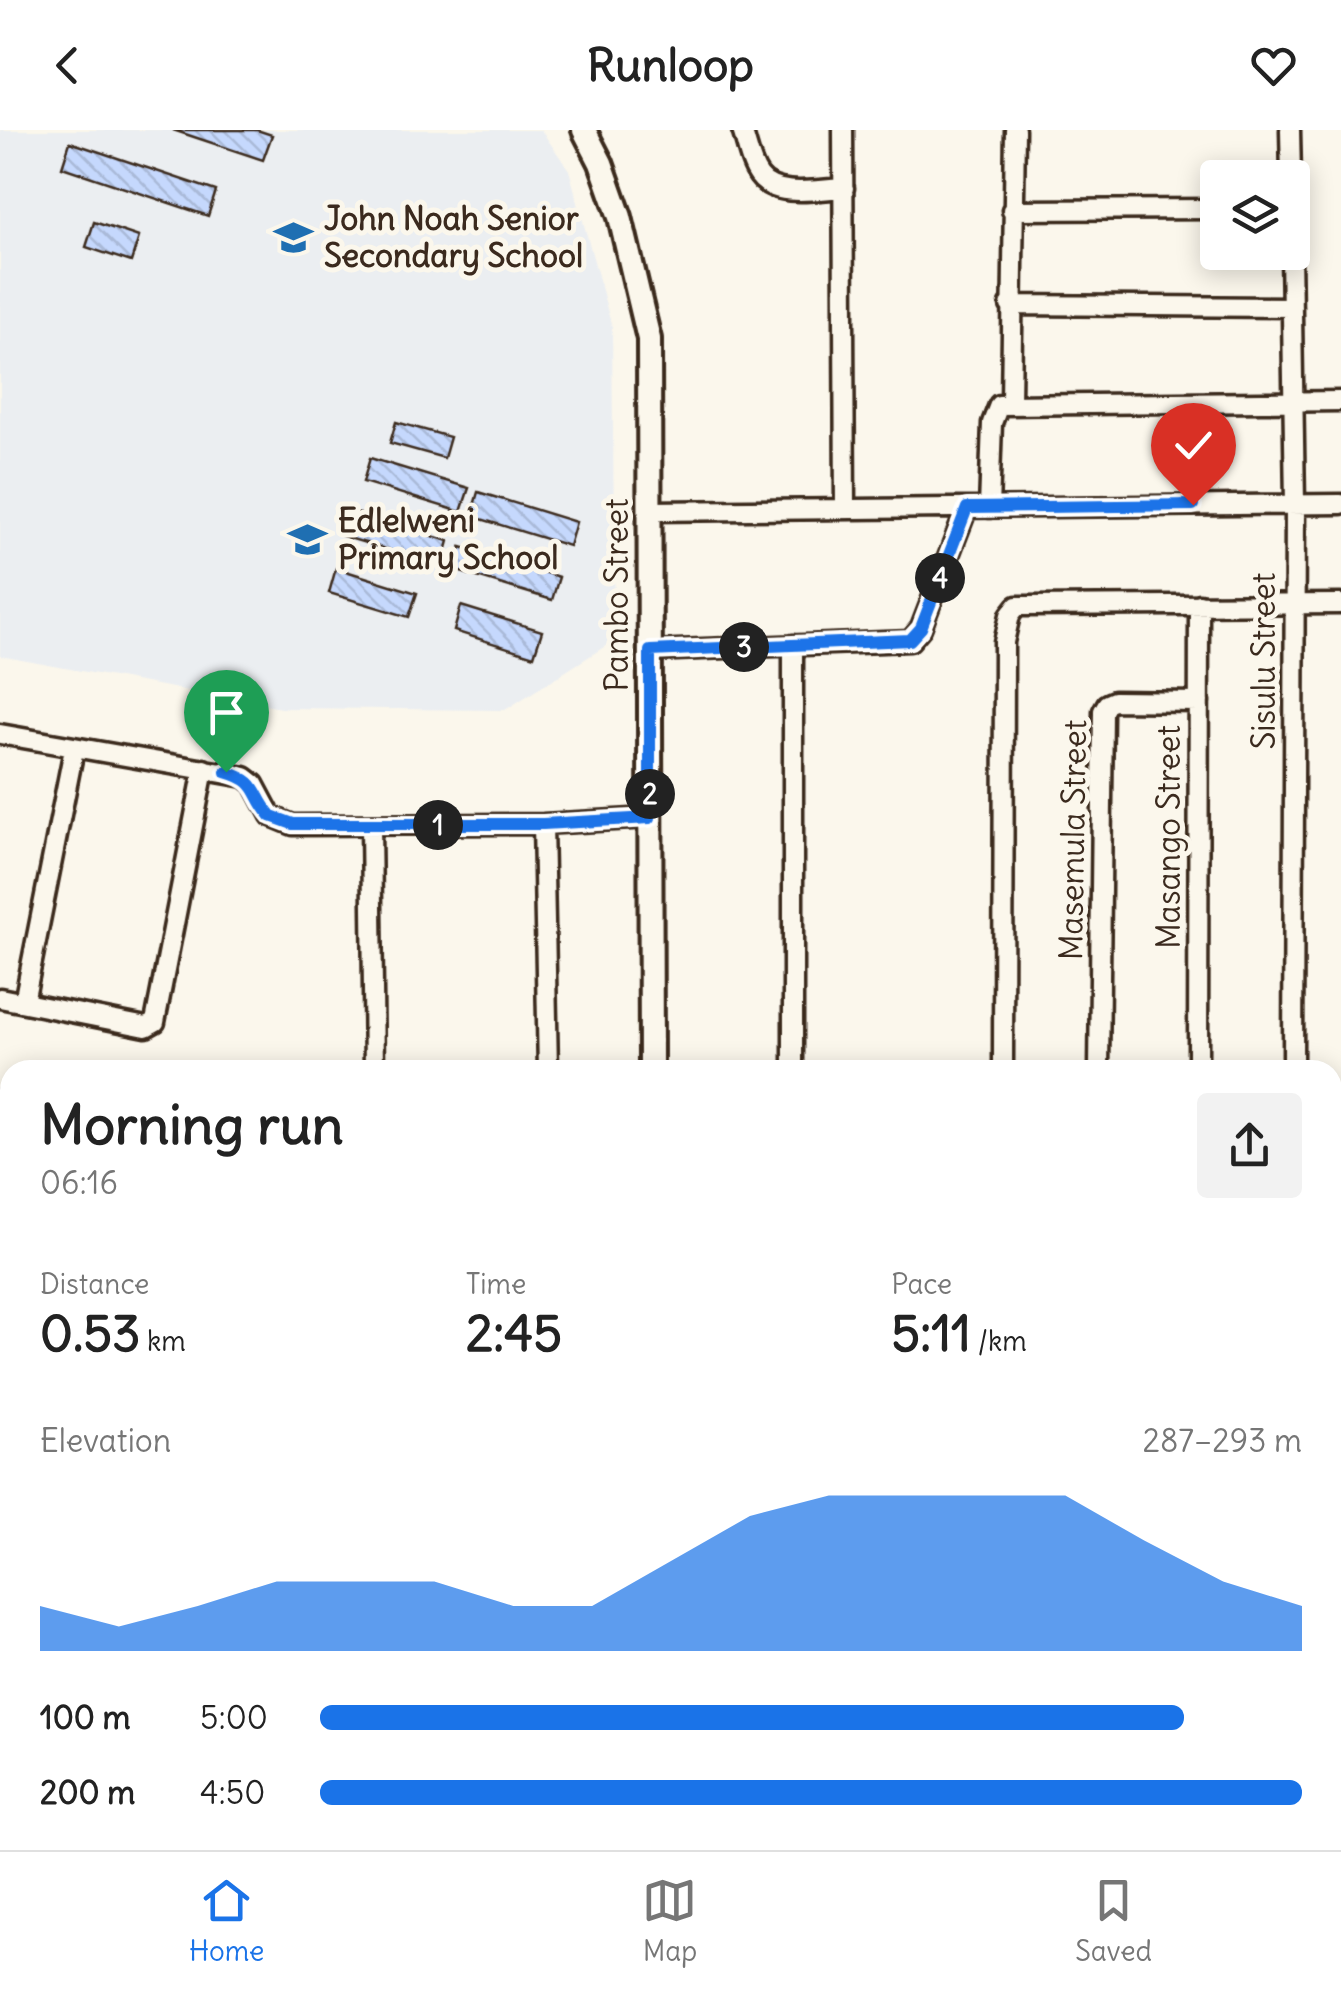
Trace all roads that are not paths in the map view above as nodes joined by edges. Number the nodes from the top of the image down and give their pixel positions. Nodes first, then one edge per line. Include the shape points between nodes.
1 (584, 130) edge
2 (742, 130) edge
3 (844, 130) edge
4 (1015, 130) edge
5 (1290, 130) edge
6 (1291, 160) edge
7 (844, 188) junction
8 (1200, 208) edge
9 (1012, 210) junction
10 (1291, 270) edge
11 (1010, 306) junction
12 (1292, 306) junction
13 (1010, 402) junction
14 (1292, 402) junction
15 (1341, 402) edge
16 (1295, 504) junction
17 (1341, 504) edge
18 (967, 508) junction
19 (989, 508) junction
20 (846, 509) junction
21 (650, 511) junction
22 (1198, 604) junction
23 (1294, 604) junction
24 (1341, 604) edge
25 (792, 645) junction
26 (650, 651) junction
27 (1200, 702) junction
28 (0, 734) edge
29 (74, 749) junction
30 (204, 769) junction
31 (650, 818) junction
32 (543, 824) junction
33 (370, 826) junction
34 (0, 998) edge
35 (24, 1002) junction
36 (374, 1060) edge
37 (548, 1060) edge
38 (651, 1060) edge
39 (793, 1060) edge
40 (1003, 1060) edge
41 (1099, 1060) edge
42 (1198, 1060) edge
43 (1293, 1060) edge

1 - 21 street, Pambo Street via 620,216 650,340
2 - 7 street via 757,173 770,185
3 - 7 street
4 - 9 street
5 - 6 street
7 - 20 street
8 - 9 street
9 - 11 street
10 - 12 street, Sisulu Street
11 - 12 street
11 - 13 street
12 - 14 street, Sisulu Street
13 - 14 street
13 - 19 street via 994,411
14 - 15 street
14 - 16 street, Sisulu Street
16 - 17 street
16 - 19 street
16 - 23 street, Sisulu Street
18 - 19 street
18 - 20 street
18 - 25 street via 921,628 910,640
20 - 21 street
21 - 26 street, Pambo Street
22 - 23 street
22 - 27 street, Masango Street
22 - 40 street via 1018,606 1007,625
23 - 24 street
23 - 43 street, Sisulu Street
25 - 26 street
25 - 39 street
26 - 31 street, Pambo Street
27 - 41 street, Masemula Street via 1114,701 1103,712
27 - 42 street, Masango Street
28 - 29 street
29 - 30 street
29 - 35 street
30 - 33 street via 245,777 276,820
30 - 35 street via 155,1022 146,1026
31 - 32 street
31 - 38 street, Pambo Street
32 - 33 street
32 - 37 street
33 - 36 street
34 - 35 street

